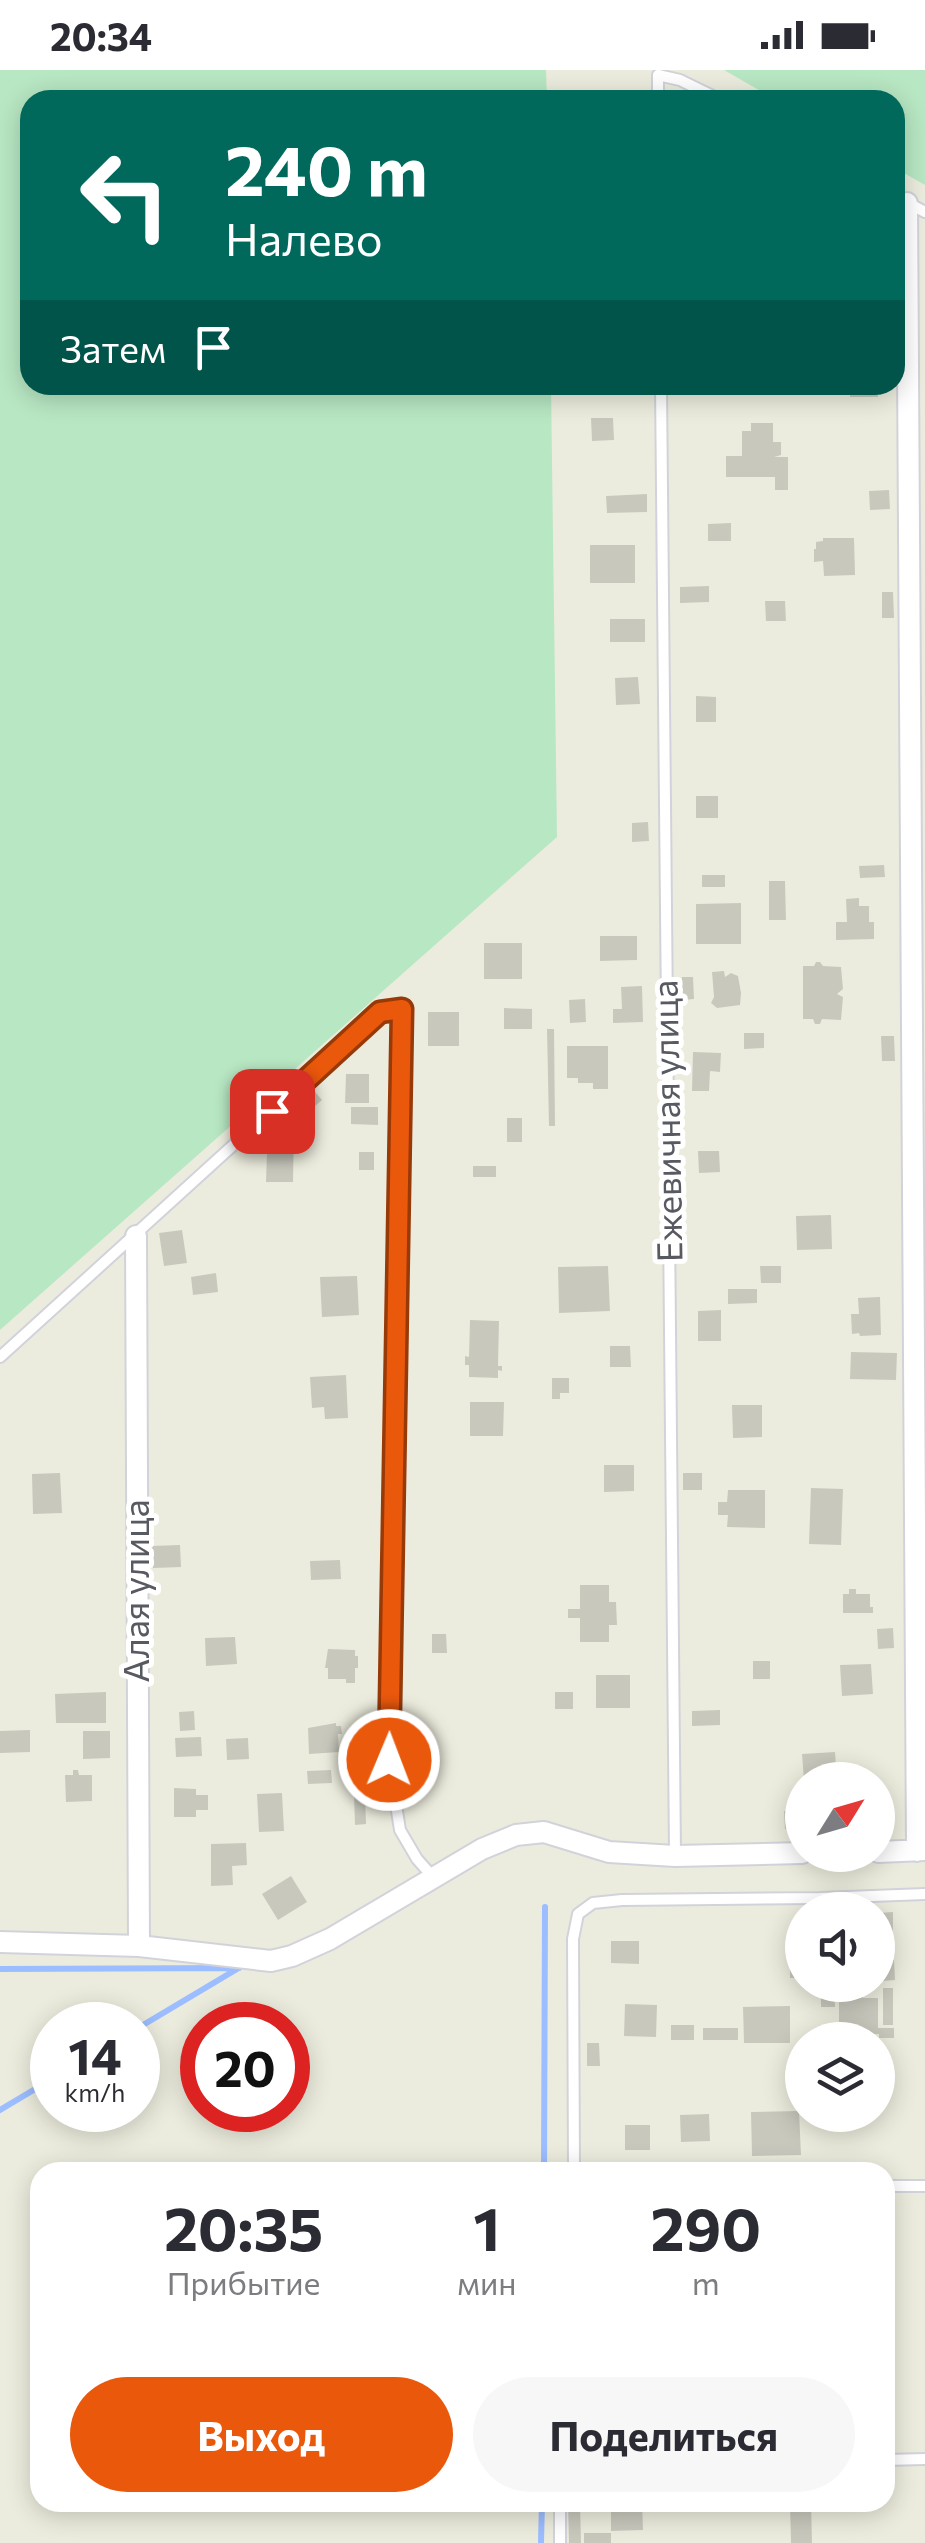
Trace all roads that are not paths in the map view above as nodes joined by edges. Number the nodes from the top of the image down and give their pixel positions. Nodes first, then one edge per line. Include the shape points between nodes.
1 (658, 90) edge
2 (701, 90) edge
3 (909, 204) edge
4 (661, 395) edge
5 (136, 1236) junction
6 (0, 1357) edge
7 (921, 1851) edge
8 (895, 1852) edge
9 (785, 1854) edge
10 (675, 1856) junction
11 (434, 1878) junction
12 (925, 1894) edge
13 (0, 1942) edge
14 (139, 1946) junction
15 (574, 2162) edge
16 (895, 2186) edge
17 (925, 2186) edge
18 (925, 2459) edge
19 (895, 2460) edge
20 (560, 2512) edge
21 (560, 2543) edge

1 - 2 lane via 658,75
3 - 7 street
4 - 10 lane, Ежевичная улица
5 - 6 lane
5 - 11 lane via 380,1012 402,1009 389,1760 400,1830
5 - 14 street, Алая улица
7 - 8 street
9 - 10 street
10 - 11 street via 609,1852 544,1832 482,1849
11 - 14 street via 292,1956 270,1961
12 - 15 lane via 622,1900 594,1903 578,1914
13 - 14 street
16 - 17 lane
18 - 19 lane
20 - 21 lane

